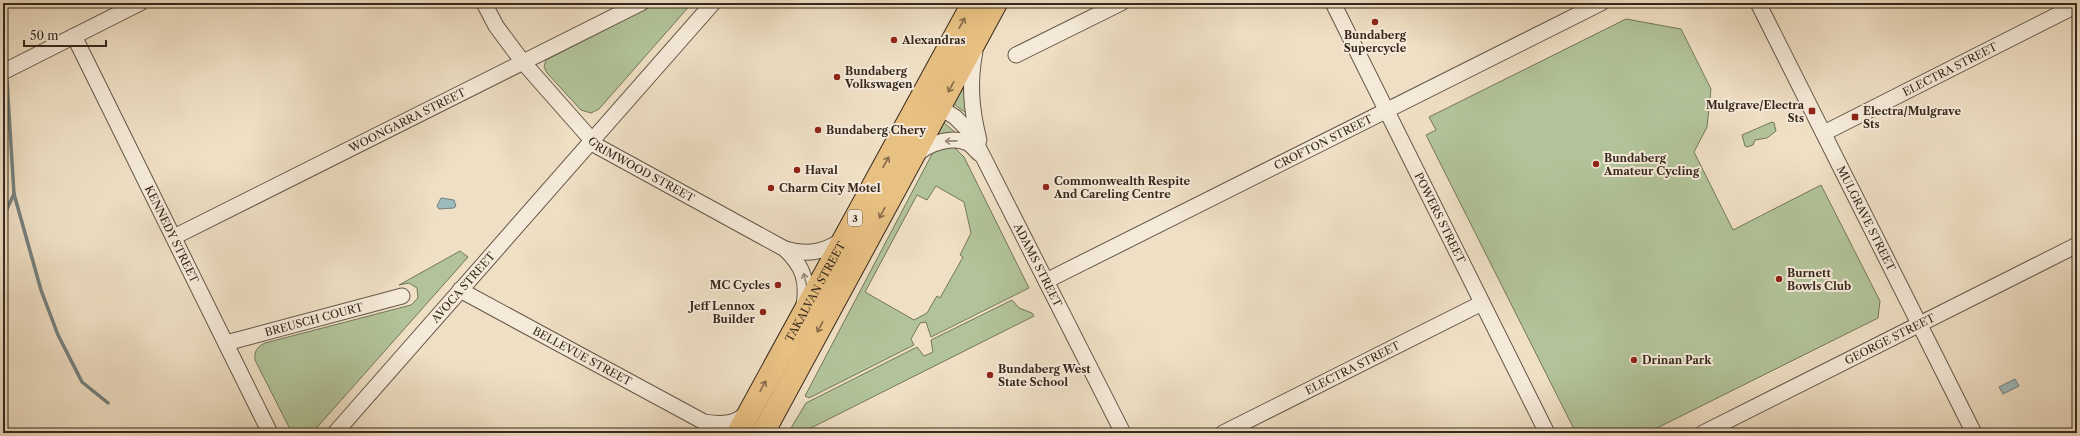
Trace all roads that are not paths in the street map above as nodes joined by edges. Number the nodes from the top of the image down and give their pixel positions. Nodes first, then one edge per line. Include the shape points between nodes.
1 (140, 3) edge
2 (484, 3) edge
3 (641, 3) edge
4 (713, 3) edge
5 (973, 3) edge
6 (996, 3) edge
7 (1121, 3) edge
8 (1333, 3) edge
9 (1601, 3) edge
10 (1758, 3) edge
11 (2077, 6) edge
12 (74, 36) junction
13 (978, 36) junction
14 (1016, 55) dead end
15 (522, 61) junction
16 (3, 72) edge
17 (922, 97) junction
18 (940, 108) junction
19 (1388, 110) junction
20 (1824, 133) junction
21 (592, 141) junction
22 (984, 158) junction
23 (909, 163) junction
24 (174, 237) junction
25 (844, 239) junction
26 (2077, 245) edge
27 (785, 249) junction
28 (1046, 281) junction
29 (460, 290) junction
30 (402, 296) dead end
31 (1482, 303) junction
32 (803, 314) junction
33 (1920, 324) junction
34 (226, 343) junction
35 (751, 410) junction
36 (708, 428) edge
37 (270, 433) edge
38 (335, 433) edge
39 (738, 433) edge
40 (763, 433) edge
41 (1123, 433) edge
42 (1223, 433) edge
43 (1547, 433) edge
44 (1703, 433) edge
45 (1974, 433) edge

1 - 12 street
2 - 15 street, GRIMWOOD STREET via 496,26
3 - 15 street, WOONGARRA STREET
4 - 21 street
17 -> 5 highway, TAKALVAN STREET / 3
6 - 13 highway, TAKALVAN STREET / 3
7 - 14 street
8 - 19 street, POWERS STREET
9 - 19 street, CROFTON STREET
10 - 20 street, MULGRAVE STREET
11 - 20 street, ELECTRA STREET
12 - 16 street
12 - 24 street, KENNEDY STREET
13 -> 18 highway, TAKALVAN STREET / 3
13 - 22 street via 971,87 975,124
15 - 21 street, GRIMWOOD STREET
15 - 24 street, WOONGARRA STREET
17 - 18 street, ADAMS STREET
25 -> 17 highway, TAKALVAN STREET / 3
18 - 22 street, ADAMS STREET via 964,124
18 - 23 highway, TAKALVAN STREET / 3
19 - 28 street, CROFTON STREET
19 - 31 street, POWERS STREET
20 - 33 street, MULGRAVE STREET
21 - 27 street, GRIMWOOD STREET
21 - 29 street, AVOCA STREET
22 -> 23 street via 971,145 947,141 924,149
22 - 28 street, ADAMS STREET
23 -> 40 highway, TAKALVAN STREET / 3
24 - 34 street, KENNEDY STREET
25 - 27 street, GRIMWOOD STREET via 828,249 816,252 800,253
25 - 32 highway, TAKALVAN STREET / 3
26 - 33 street, GEORGE STREET
32 -> 27 street, GRIMWOOD STREET via 806,291 804,276 795,259
28 - 41 street, ADAMS STREET
29 - 36 street, BELLEVUE STREET
29 - 38 street, AVOCA STREET
30 - 34 street, BREUSCH COURT
31 - 42 street, ELECTRA STREET
31 - 43 street, POWERS STREET
35 -> 32 highway, TAKALVAN STREET / 3
33 - 44 street, GEORGE STREET
33 - 45 street, MULGRAVE STREET
34 - 37 street, KENNEDY STREET
35 - 36 street, BELLEVUE STREET via 733,422
35 - 39 highway, TAKALVAN STREET / 3

